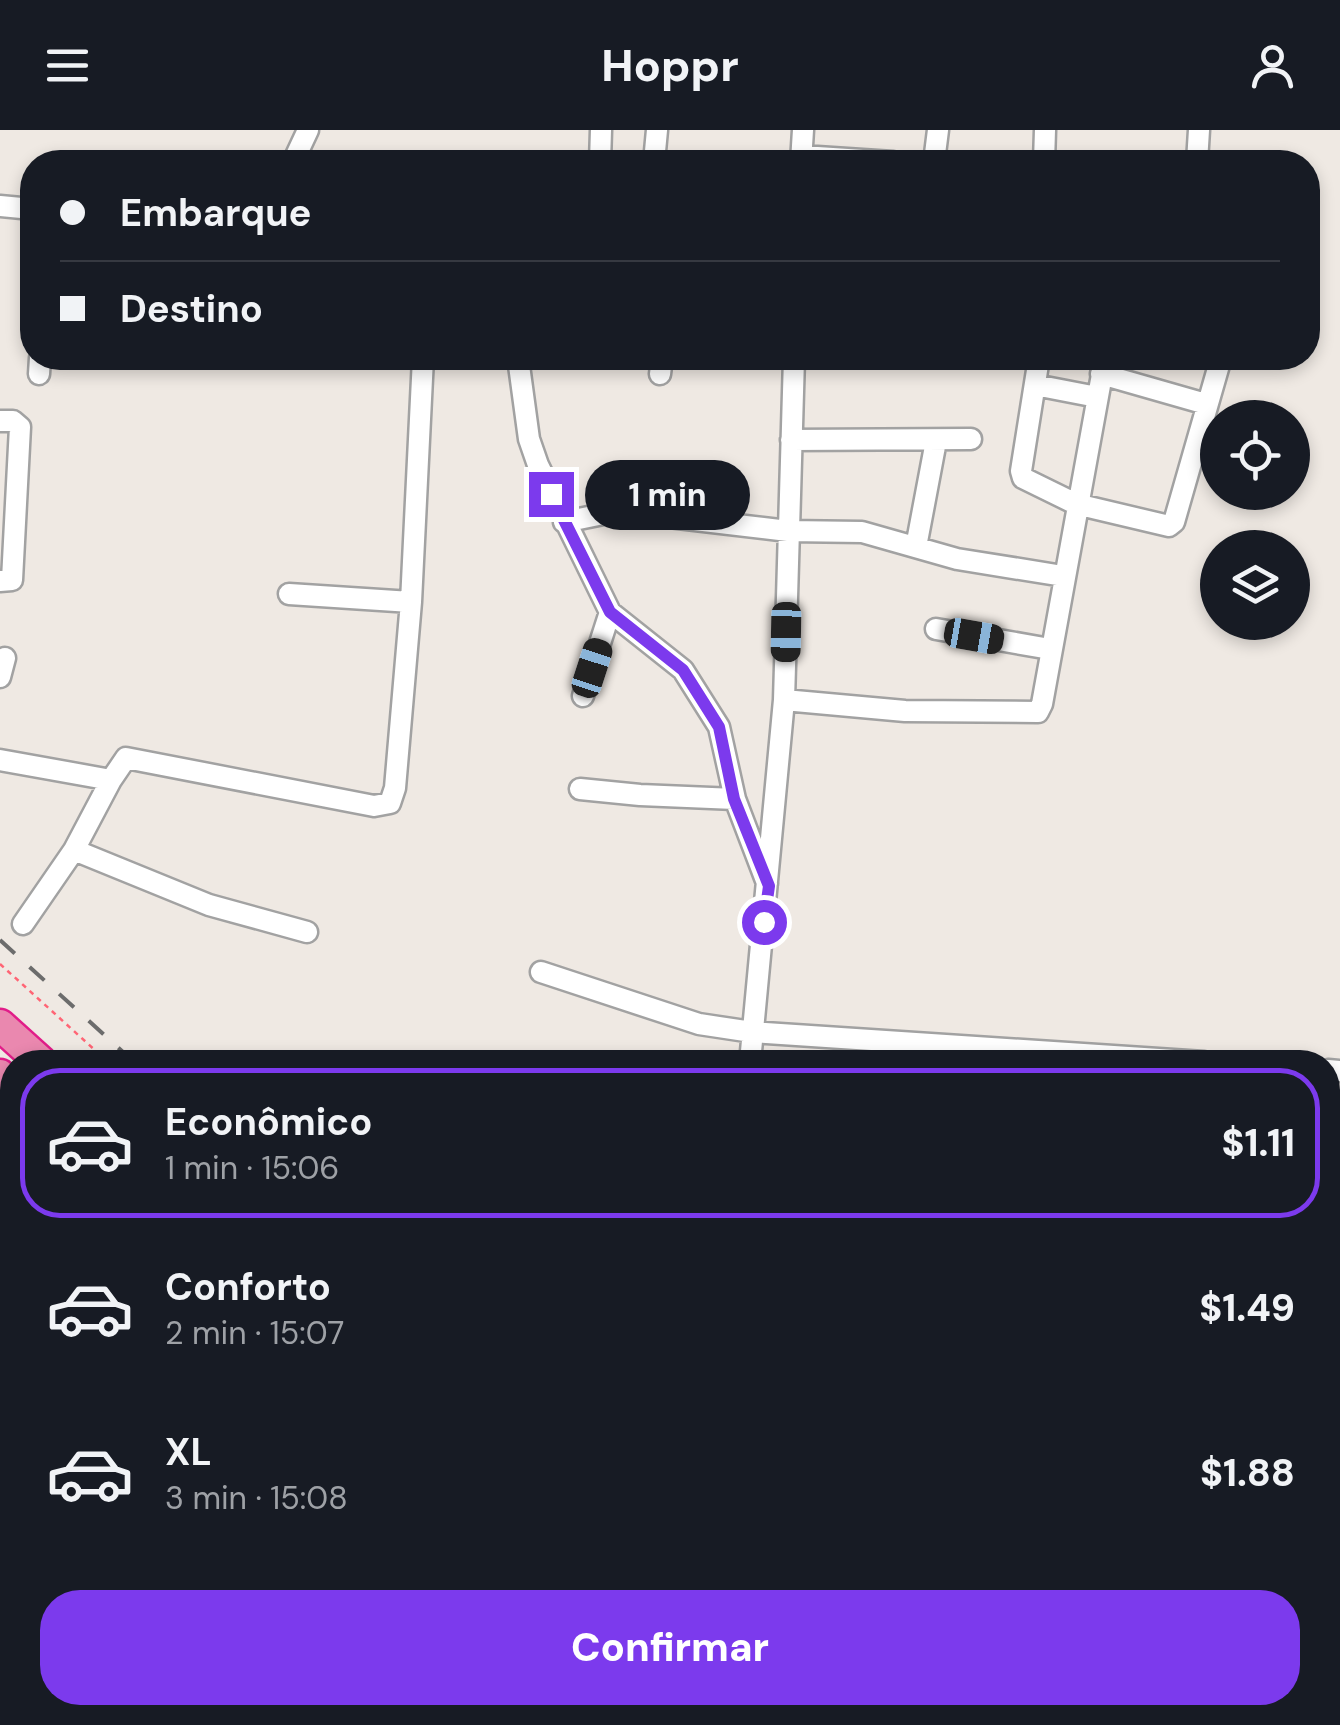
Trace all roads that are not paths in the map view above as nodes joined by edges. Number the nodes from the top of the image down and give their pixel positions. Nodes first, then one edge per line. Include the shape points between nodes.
1 (422, 370) edge
2 (520, 370) edge
3 (794, 370) edge
4 (1037, 370) edge
5 (1102, 370) edge
6 (1114, 370) edge
7 (1216, 370) edge
8 (1035, 384) junction
9 (1097, 397) junction
10 (1207, 400) edge
11 (1200, 402) edge
12 (0, 420) edge
13 (1200, 426) edge
14 (970, 439) dead end
15 (791, 440) junction
16 (936, 441) junction
17 (1076, 504) junction
18 (564, 522) junction
19 (788, 530) junction
20 (916, 547) junction
21 (1063, 576) junction
22 (0, 581) edge
23 (289, 594) dead end
24 (411, 602) junction
25 (610, 612) junction
26 (936, 629) dead end
27 (1050, 650) junction
28 (582, 696) dead end
29 (784, 700) junction
30 (0, 760) edge
31 (110, 780) junction
32 (580, 789) dead end
33 (734, 799) junction
34 (74, 850) junction
35 (769, 886) junction
36 (22, 924) dead end
37 (307, 932) dead end
38 (542, 972) dead end
39 (0, 1025) edge
40 (752, 1032) junction
41 (28, 1050) edge
42 (751, 1050) edge
43 (978, 1050) edge
44 (730, 1725) edge
45 (741, 1725) edge

1 - 24 street
2 - 18 street via 529,439
3 - 15 street
4 - 8 street
5 - 9 street
6 - 11 street
7 - 10 street
8 - 9 street
8 - 17 street via 1021,475
9 - 17 street
12 - 22 street via 20,427 12,580
13 - 17 street via 1172,526
14 - 16 street
15 - 16 street
15 - 19 street
16 - 20 street
17 - 21 street
18 - 19 street via 634,512
18 - 25 street
19 - 20 street via 862,532
19 - 29 street
20 - 21 street
21 - 27 street
23 - 24 street
24 - 31 street via 390,802 374,806 126,758
25 - 28 street
25 - 33 street via 693,681 719,727
26 - 27 street
27 - 29 street via 1042,704 1030,715
29 - 35 street
30 - 31 street
31 - 34 street
32 - 33 street
33 - 35 street
34 - 36 street
34 - 37 street via 209,905
35 - 40 street
38 - 40 street via 700,1024
39 - 41 highway
40 - 42 street
40 - 43 street
44 - 45 highway

